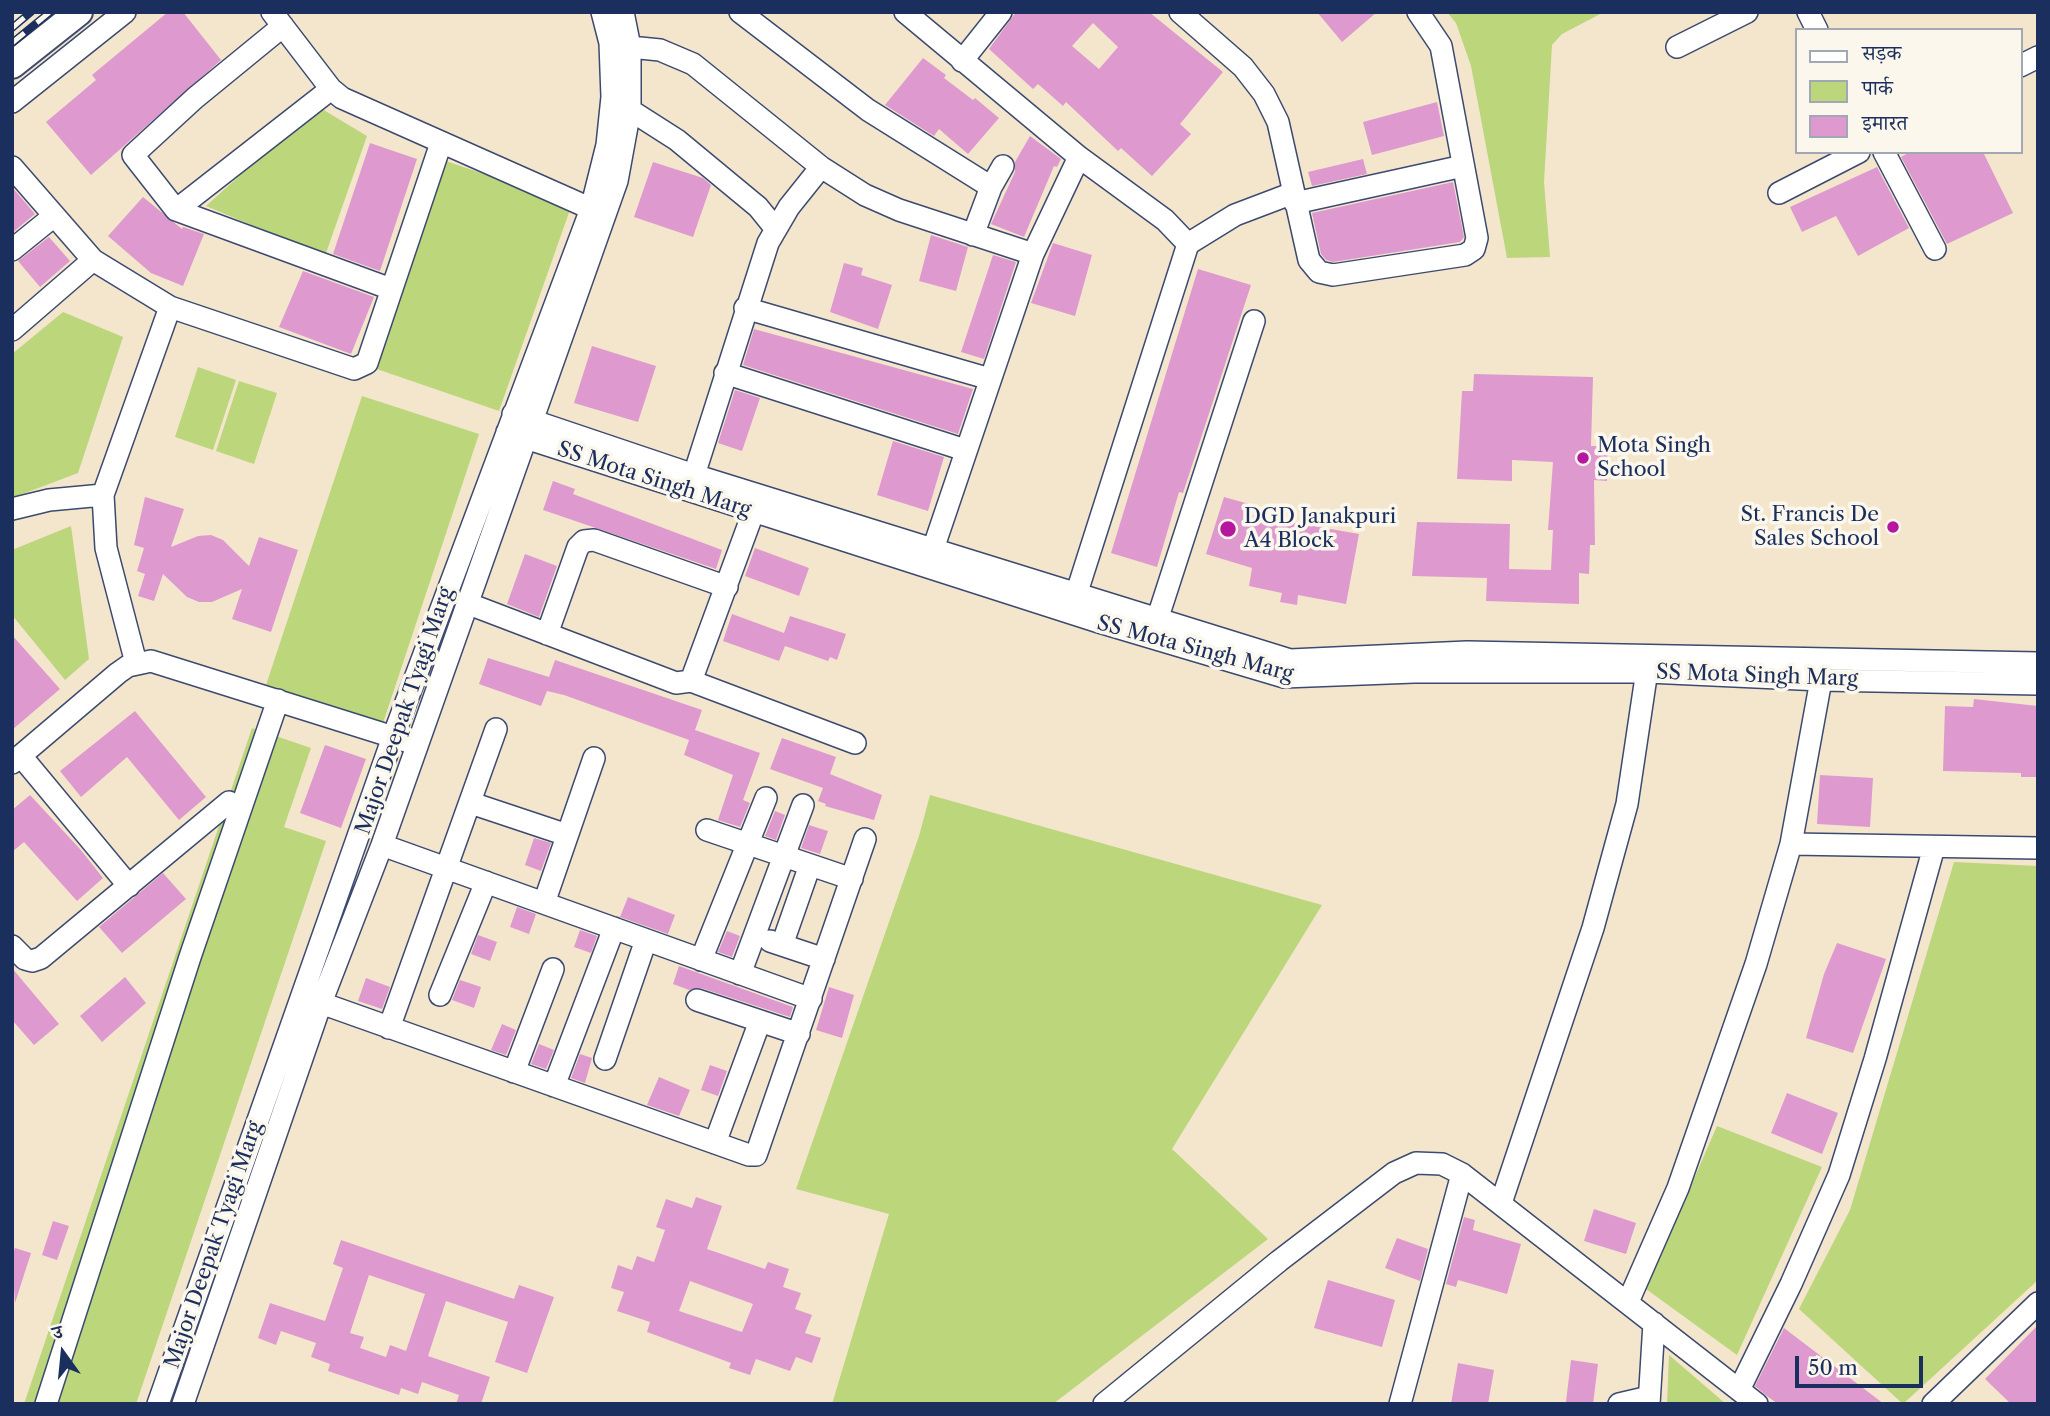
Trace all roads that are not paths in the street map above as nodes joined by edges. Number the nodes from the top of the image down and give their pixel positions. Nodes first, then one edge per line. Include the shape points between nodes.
1 (79, 12) edge
2 (125, 12) edge
3 (602, 12) edge
4 (623, 12) edge
5 (740, 12) edge
6 (905, 12) edge
7 (1001, 12) edge
8 (1180, 12) edge
9 (1418, 12) edge
10 (1747, 12) edge
11 (1808, 12) edge
12 (277, 19) edge
13 (1816, 28) edge
14 (630, 47) junction
15 (1677, 47) dead end
16 (2038, 57) edge
17 (962, 61) junction
18 (12, 65) edge
19 (2022, 65) edge
20 (331, 89) junction
21 (12, 102) edge
22 (630, 110) junction
23 (441, 143) junction
24 (1854, 154) edge
25 (1885, 154) edge
26 (1079, 157) junction
27 (1003, 166) dead end
28 (1463, 166) junction
29 (12, 167) edge
30 (821, 167) junction
31 (991, 187) junction
32 (1779, 193) dead end
33 (1294, 198) junction
34 (176, 211) junction
35 (598, 212) junction
36 (54, 216) junction
37 (775, 228) junction
38 (973, 234) junction
39 (1188, 243) junction
40 (1935, 249) dead end
41 (12, 250) edge
42 (1033, 254) junction
43 (93, 260) junction
44 (391, 289) junction
45 (170, 306) junction
46 (745, 308) junction
47 (1254, 321) dead end
48 (12, 330) edge
49 (726, 373) junction
50 (990, 379) junction
51 (519, 426) junction
52 (965, 450) junction
53 (694, 475) junction
54 (103, 495) junction
55 (12, 509) edge
56 (753, 513) junction
57 (929, 559) junction
58 (727, 587) junction
59 (1076, 595) junction
60 (469, 604) junction
61 (1157, 620) junction
62 (547, 634) junction
63 (1882, 660) junction
64 (136, 663) junction
65 (1648, 663) junction
66 (2024, 669) edge
67 (1821, 680) junction
68 (691, 681) junction
69 (1878, 681) junction
70 (2038, 684) edge
71 (278, 700) junction
72 (496, 729) dead end
73 (393, 737) junction
74 (855, 743) dead end
75 (418, 745) junction
76 (594, 758) dead end
77 (17, 759) edge
78 (766, 798) dead end
79 (229, 802) dead end
80 (471, 803) junction
81 (803, 805) dead end
82 (707, 830) dead end
83 (567, 835) junction
84 (865, 839) dead end
85 (747, 844) junction
86 (1791, 844) junction
87 (383, 845) junction
88 (1934, 847) junction
89 (2038, 848) edge
90 (784, 856) junction
91 (810, 866) junction
92 (448, 868) junction
93 (852, 879) junction
94 (486, 882) junction
95 (129, 886) junction
96 (544, 903) junction
97 (614, 928) junction
98 (754, 936) junction
99 (646, 940) junction
100 (12, 946) edge
101 (782, 946) junction
102 (824, 959) junction
103 (701, 960) junction
104 (553, 969) dead end
105 (740, 974) junction
106 (440, 995) dead end
107 (811, 999) junction
108 (697, 1000) dead end
109 (321, 1003) junction
110 (760, 1021) junction
111 (389, 1028) junction
112 (799, 1034) junction
113 (605, 1059) dead end
114 (514, 1072) junction
115 (554, 1087) junction
116 (715, 1143) junction
117 (1462, 1174) junction
118 (1501, 1203) junction
119 (1628, 1303) junction
120 (2038, 1303) edge
121 (1654, 1323) junction
122 (1740, 1390) junction
123 (1649, 1400) edge
124 (46, 1404) edge
125 (158, 1404) edge
126 (183, 1404) edge
127 (1104, 1404) edge
128 (1400, 1404) edge
129 (1619, 1404) edge
130 (1757, 1404) edge
131 (1933, 1404) edge

1 - 18 main road
2 - 21 street
3 - 35 street, Major Deepak Tyagi Marg via 611,60 611,107
4 - 14 street, Major Deepak Tyagi Marg
5 - 31 street via 868,110
6 - 17 street
7 - 17 street
8 - 33 street via 1242,67 1264,94 1278,122
9 - 28 street via 1441,46
10 - 15 street
11 - 13 street
12 - 20 street
12 - 34 street via 134,151 135,159
14 - 22 street, Major Deepak Tyagi Marg
14 - 30 street via 660,50 693,64
16 - 19 street
17 - 26 street
20 - 23 street via 357,106
20 - 34 street
22 - 35 street, Major Deepak Tyagi Marg via 620,167
22 - 37 street via 677,140 758,207
23 - 35 street
23 - 44 street
24 - 32 street
25 - 40 street
26 - 39 street via 1165,220
26 - 42 street
27 - 31 street
28 - 33 street
28 - 33 street via 1477,238 1465,255 1333,275 1319,272 1309,260
29 - 36 street
30 - 37 street
30 - 38 street via 877,200
31 - 38 street
33 - 39 street via 1235,215
34 - 44 street
35 - 51 street, Major Deepak Tyagi Marg
36 - 41 street
36 - 43 street
37 - 46 street
38 - 42 street
39 - 59 street
42 - 50 street
43 - 45 street
43 - 48 street
44 - 45 street via 367,363 354,369
45 - 54 street
46 - 49 street
46 - 50 street
47 - 61 street
49 - 52 street
49 - 53 street
50 - 52 street
51 - 53 street, SS Mota Singh Marg
51 - 56 street, SS Mota Singh Marg
51 - 60 street, Major Deepak Tyagi Marg
51 - 73 street, Major Deepak Tyagi Marg
52 - 57 street
53 - 57 street, SS Mota Singh Marg
54 - 55 street
54 - 64 street via 106,548
56 - 57 street, SS Mota Singh Marg
56 - 58 street
57 - 59 street, SS Mota Singh Marg
57 - 65 street, SS Mota Singh Marg via 1284,677
58 - 62 street via 594,540 584,541
58 - 68 street
59 - 61 street, SS Mota Singh Marg
60 - 62 street
60 - 75 street, Major Deepak Tyagi Marg
61 - 65 street, SS Mota Singh Marg via 1290,660 1467,652
62 - 68 street via 676,684
63 - 65 street, SS Mota Singh Marg
63 - 66 street, SS Mota Singh Marg
63 - 69 street
64 - 71 street via 164,663
64 - 77 street via 118,673
65 - 67 street, SS Mota Singh Marg
65 - 118 street via 1627,804 1596,915
66 - 69 street, SS Mota Singh Marg
66 - 70 street, SS Mota Singh Marg
67 - 69 street, SS Mota Singh Marg
67 - 86 street
68 - 74 street
71 - 73 street
71 - 124 street
72 - 80 street
73 - 75 street
73 - 125 street, Major Deepak Tyagi Marg
75 - 87 street, Major Deepak Tyagi Marg
76 - 83 street
77 - 95 street
78 - 85 street
79 - 95 street
80 - 83 street
80 - 92 street
81 - 90 street
82 - 85 street
83 - 96 street
84 - 93 street
85 - 90 street
85 - 103 street
86 - 88 street
86 - 119 street via 1721,1070 1678,1188
87 - 92 street
87 - 109 street, Major Deepak Tyagi Marg
88 - 89 street
88 - 122 street via 1839,1175
90 - 91 street
90 - 98 street
91 - 93 street
91 - 101 street
92 - 94 street
92 - 111 street
93 - 102 street
94 - 96 street
94 - 106 street
95 - 100 street via 41,957 25,959
96 - 97 street
97 - 99 street
97 - 115 street
98 - 101 street
98 - 105 street
99 - 103 street
99 - 113 street
101 - 102 street
102 - 107 street
103 - 105 street
104 - 114 street
105 - 107 street
107 - 112 street
108 - 110 street
109 - 111 street
109 - 126 street, Major Deepak Tyagi Marg
110 - 112 street
110 - 116 street
111 - 114 street
112 - 116 street via 760,1150 749,1156
114 - 115 street
115 - 116 street
117 - 118 street
117 - 127 street via 1442,1164 1416,1163 1394,1173
117 - 128 street
118 - 119 street
119 - 121 street
120 - 131 street
121 - 122 street
121 - 123 street
122 - 130 street
123 - 129 street

